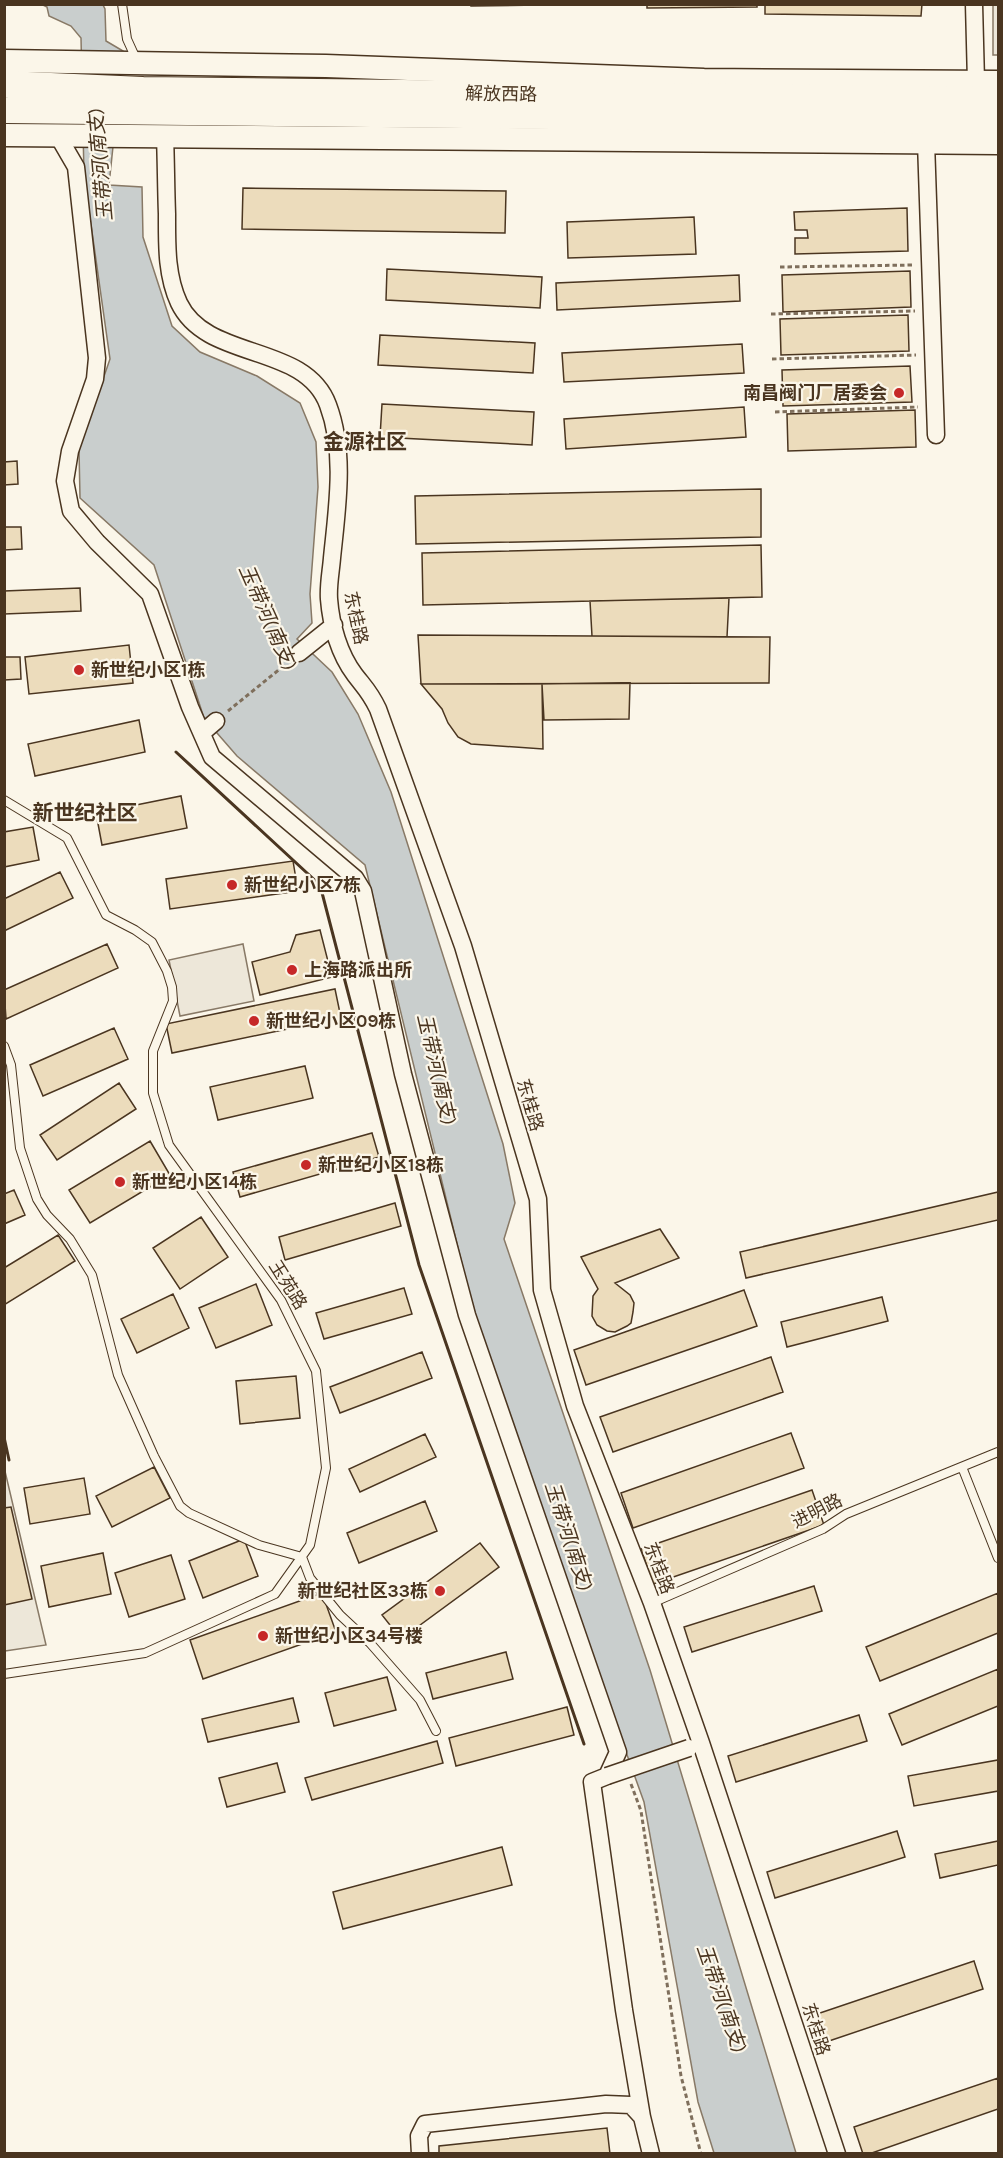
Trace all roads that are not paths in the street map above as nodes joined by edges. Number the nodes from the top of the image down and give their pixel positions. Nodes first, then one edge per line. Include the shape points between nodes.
1 (122, 4) edge
2 (974, 4) edge
3 (139, 64) junction
4 (9, 69) edge
5 (976, 81) junction
6 (999, 82) edge
7 (999, 100) edge
8 (146, 101) junction
9 (4, 110) edge
10 (999, 121) edge
11 (4, 135) edge
12 (58, 136) junction
13 (159, 136) junction
14 (926, 142) junction
15 (999, 142) edge
16 (936, 435) dead end
17 (334, 625) junction
18 (299, 654) road end
19 (216, 721) road end
20 (202, 733) junction
21 (4, 800) edge
22 (4, 1046) edge
23 (999, 1452) edge
24 (962, 1467) junction
25 (302, 1557) junction
26 (999, 1558) edge
27 (652, 1603) junction
28 (4, 1674) edge
29 (436, 1731) dead end
30 (695, 1746) junction
31 (607, 1776) junction
32 (642, 2117) junction
33 (420, 2154) edge
34 (651, 2154) edge
35 (837, 2154) edge

1 - 3 lane via 127,39
2 - 5 street
3 - 4 main road
3 - 5 main road via 704,80
4 - 8 main road, 解放西路
5 - 6 main road
7 - 8 main road, 解放西路
8 - 9 main road, 解放西路 via 41,111
8 - 10 main road, 解放西路
11 - 12 main road
12 - 13 main road
12 - 20 street via 76,167 97,358 95,379 70,451 65,481 71,511 97,543 150,594
13 - 14 main road
13 - 17 street, 东桂路 via 168,261 172,285 186,315 218,340 274,358 308,377 327,403 339,478 329,597
14 - 15 main road
14 - 16 street
17 - 18 street
17 - 27 street, 东桂路 via 347,663 367,687 378,709 463,946 538,1199 542,1290 572,1396
19 - 20 street
20 - 31 street via 212,757 355,878 363,891 403,1074 466,1315 618,1752
21 - 25 lane, 玉苑路 via 67,837 106,915 152,942 167,971 173,1001 153,1052 153,1093 169,1144 281,1300 316,1371 326,1468 310,1545
22 - 25 lane via 11,1065 20,1148 37,1199 70,1239 92,1275 118,1375 180,1506 259,1545
23 - 24 lane, 进明路
24 - 26 lane
24 - 27 lane, 进明路 via 846,1514 823,1529
25 - 28 lane, 玉苑路 via 275,1594 145,1653
25 - 29 lane via 310,1578 420,1700
27 - 30 street, 东桂路
30 - 31 street, bridge
30 - 35 street, 东桂路
31 - 32 street via 592,1782
32 - 33 street via 631,2105 606,2104 425,2124 419,2136
32 - 34 street

